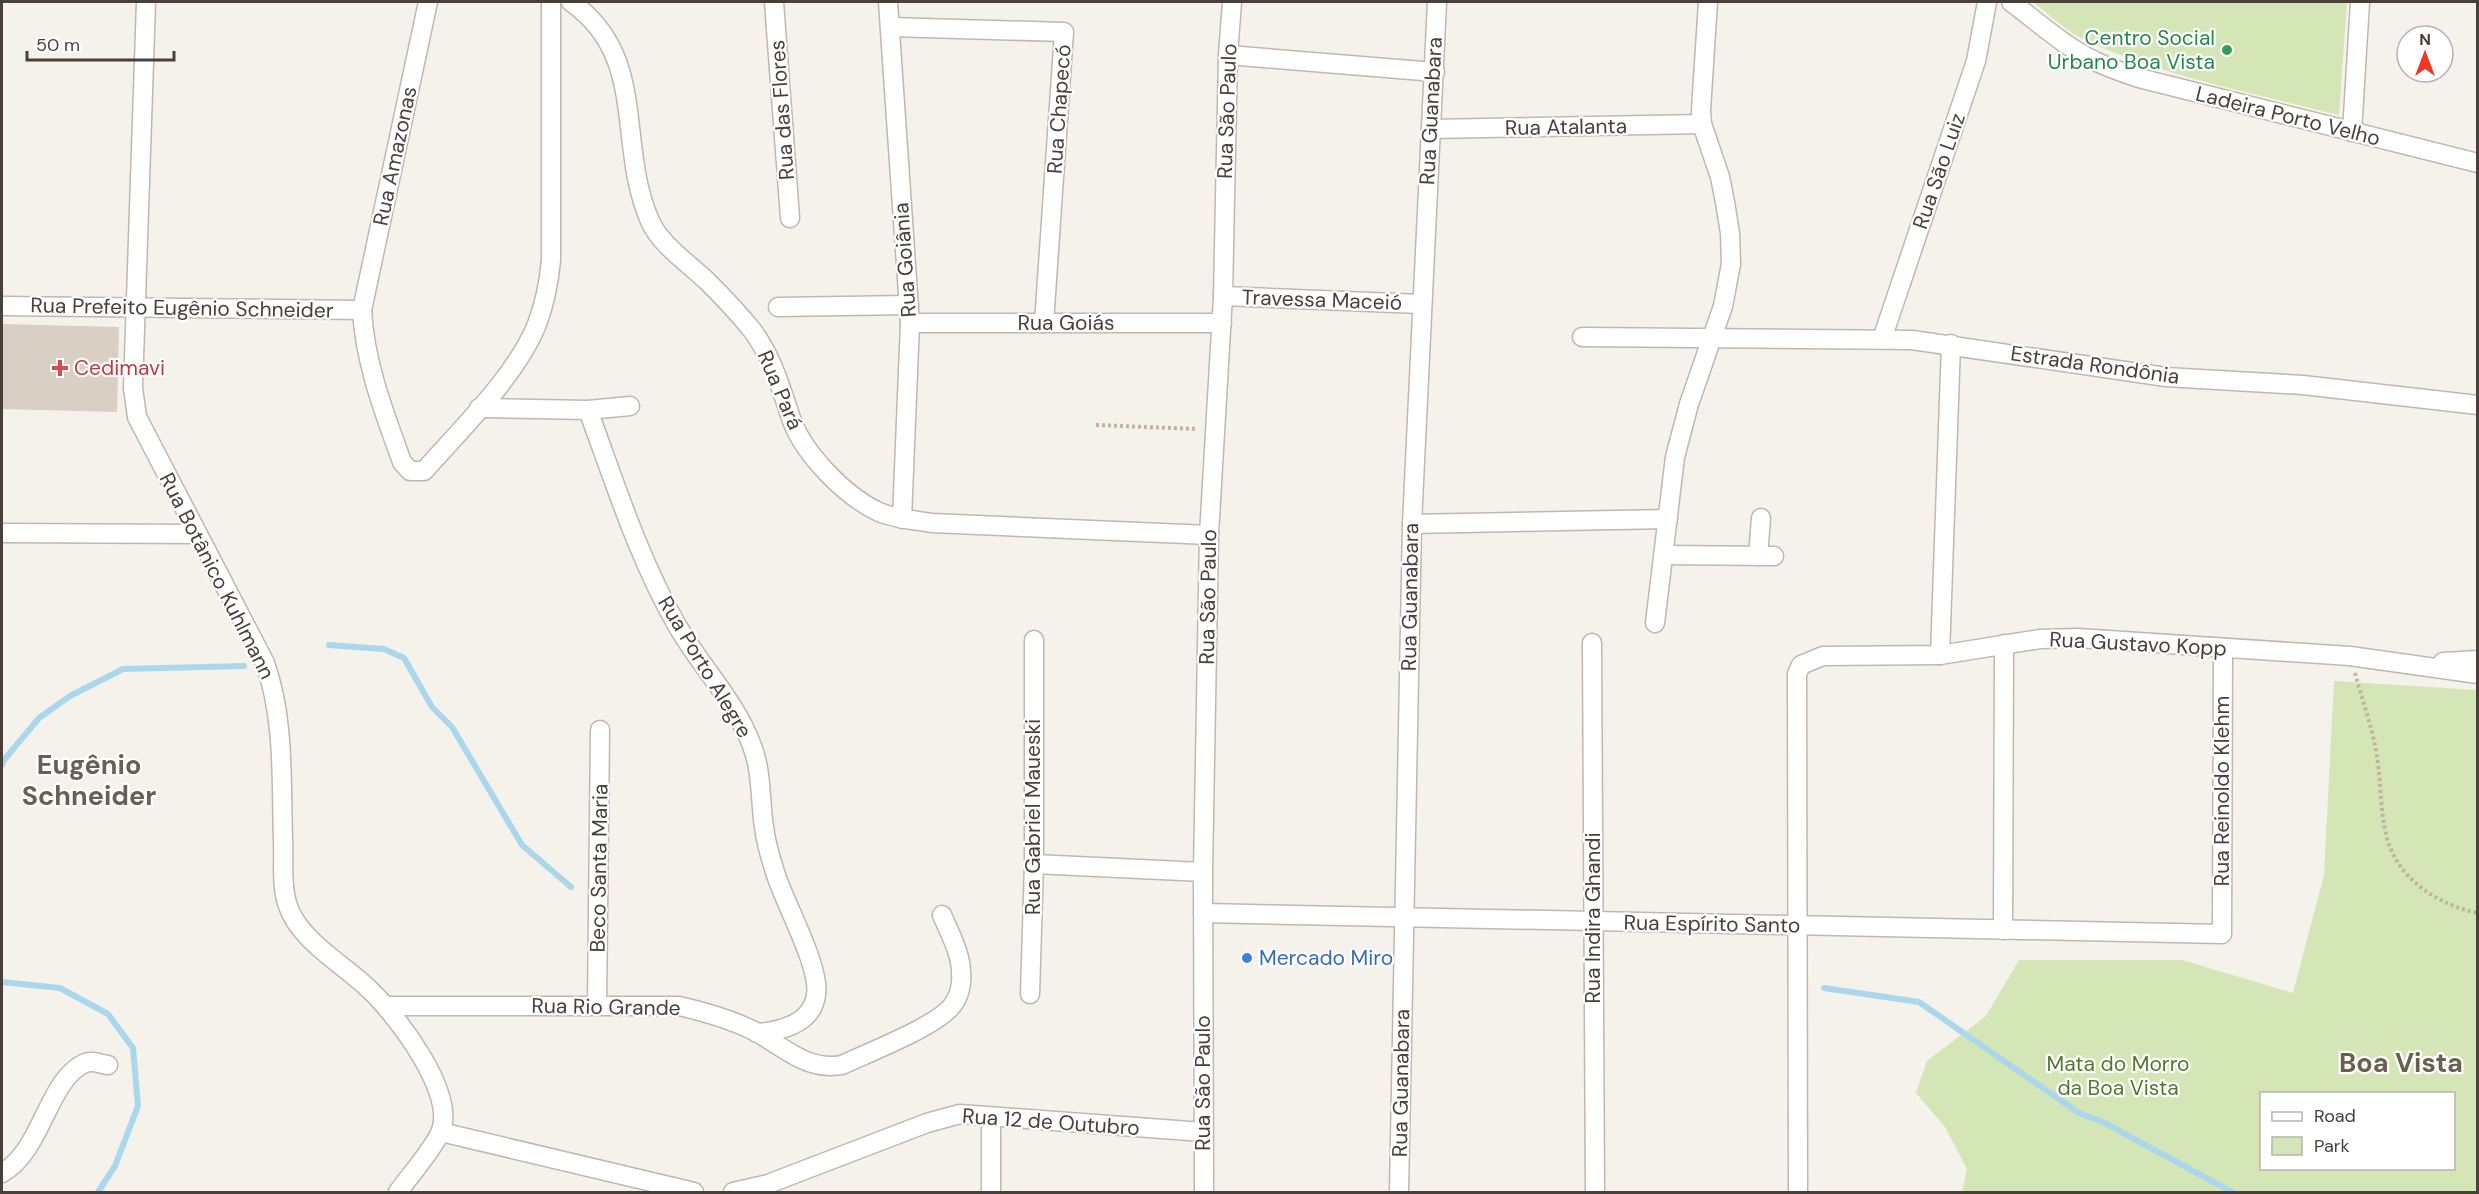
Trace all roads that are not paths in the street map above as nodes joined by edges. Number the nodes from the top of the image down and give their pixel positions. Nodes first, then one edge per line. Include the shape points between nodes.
1 (146, 2) edge
2 (428, 2) edge
3 (551, 2) edge
4 (571, 2) edge
5 (774, 2) edge
6 (888, 2) edge
7 (1232, 2) edge
8 (1437, 2) edge
9 (1708, 2) edge
10 (1987, 2) edge
11 (2011, 2) edge
12 (2360, 2) edge
13 (890, 27) junction
14 (1227, 55) junction
15 (1435, 72) junction
16 (1702, 124) junction
17 (1431, 129) junction
18 (2352, 132) junction
19 (2478, 163) edge
20 (790, 218) dead end
21 (1223, 296) junction
22 (1420, 304) junction
23 (909, 305) junction
24 (2, 306) edge
25 (135, 307) junction
26 (778, 307) dead end
27 (362, 310) junction
28 (910, 323) junction
29 (1044, 323) junction
30 (1222, 323) junction
31 (1582, 337) dead end
32 (1713, 337) junction
33 (1882, 339) junction
34 (1951, 344) junction
35 (2478, 405) edge
36 (630, 406) dead end
37 (479, 408) junction
38 (588, 410) junction
39 (1761, 518) dead end
40 (902, 519) junction
41 (1668, 519) junction
42 (1412, 524) junction
43 (2, 533) edge
44 (197, 534) junction
45 (1209, 535) junction
46 (1664, 555) junction
47 (1655, 623) dead end
48 (1034, 640) dead end
49 (1592, 643) dead end
50 (2004, 644) junction
51 (2223, 648) junction
52 (1940, 655) junction
53 (2478, 660) edge
54 (2414, 664) junction
55 (2478, 674) edge
56 (600, 730) dead end
57 (1034, 864) junction
58 (1203, 872) junction
59 (1203, 913) junction
60 (942, 915) dead end
61 (1403, 917) junction
62 (1593, 921) junction
63 (1797, 926) junction
64 (2004, 930) junction
65 (2222, 934) joint
66 (1030, 994) dead end
67 (597, 1005) junction
68 (386, 1006) junction
69 (757, 1033) junction
70 (108, 1065) dead end
71 (991, 1117) junction
72 (441, 1132) junction
73 (1203, 1132) junction
74 (2, 1173) edge
75 (399, 1192) edge
76 (694, 1192) edge
77 (733, 1192) edge
78 (991, 1192) edge
79 (1204, 1192) edge
80 (1400, 1192) edge
81 (1594, 1192) edge
82 (1798, 1192) edge

1 - 25 street, Rua Botânico Kuhlmann
2 - 27 street, Rua Amazonas
3 - 37 street via 549,280 532,334
4 - 40 street, Rua Pará via 587,13 614,50 622,77 640,192 651,223 753,332 778,377 793,423 818,462 854,496 879,512
5 - 20 street, Rua das Flores
6 - 13 street, Rua Goiânia
7 - 14 street, Rua São Paulo
8 - 15 street, Rua Guanabara
9 - 16 street
10 - 33 street, Rua São Luiz via 1976,61
11 - 18 street, Ladeira Porto Velho via 2094,61
12 - 18 street
13 - 23 street, Rua Goiânia
13 - 29 street, Rua Chapecó via 1064,32
14 - 15 street
14 - 21 street, Rua São Paulo
15 - 17 street, Rua Guanabara
16 - 17 street, Rua Atalanta
16 - 32 street via 1720,177 1730,233 1728,286
17 - 22 street, Rua Guanabara
18 - 19 street, Ladeira Porto Velho
21 - 22 street, Travessa Maceió
21 - 30 street, Rua São Paulo
22 - 42 street, Rua Guanabara
23 - 26 street
23 - 28 street, Rua Goiânia
24 - 25 street, Rua Prefeito Eugênio Schneider
25 - 27 street, Rua Prefeito Eugênio Schneider
25 - 44 street, Rua Botânico Kuhlmann via 136,417
27 - 37 street, Rua Amazonas via 369,369 402,462 410,471 424,471
28 - 29 street, Rua Goiás
28 - 40 street, Rua Goiânia
29 - 30 street, Rua Goiás
30 - 45 street, Rua São Paulo
31 - 32 street, Estrada Rondônia
32 - 33 street, Estrada Rondônia
32 - 41 street via 1680,434
33 - 34 street, Estrada Rondônia
34 - 35 street, Estrada Rondônia via 2166,377 2303,386
34 - 52 street
36 - 38 street
37 - 38 street
38 - 69 street, Rua Porto Alegre via 661,596 734,708 753,749 770,854 810,960 817,993 814,1006 793,1025
39 - 46 street via 1766,556
40 - 45 street, Rua Pará via 974,526
41 - 42 street
41 - 46 street
42 - 61 street, Rua Guanabara
43 - 44 street
44 - 68 street, Rua Botânico Kuhlmann via 265,663 272,684 280,742 284,885 291,914 313,940
45 - 58 street, Rua São Paulo
46 - 47 street
48 - 57 street, Rua Gabriel Maueski
49 - 62 street, Rua Indira Ghandi
50 - 51 street, Rua Gustavo Kopp via 2078,638
50 - 52 street, Rua Gustavo Kopp
50 - 64 street
51 - 54 street, Rua Gustavo Kopp
51 - 65 street, Rua Reinoldo Klehm
52 - 63 street, Rua Gustavo Kopp via 1823,656 1801,665 1797,675
53 - 54 street
54 - 55 street, Rua Gustavo Kopp
56 - 67 street, Beco Santa Maria
57 - 58 street
57 - 66 street, Rua Gabriel Maueski
58 - 59 street, Rua São Paulo
59 - 61 street, Rua Espírito Santo
59 - 73 street, Rua São Paulo
60 - 69 street, Rua Rio Grande via 961,970 960,990 954,1004 942,1015 842,1065 828,1068 799,1059
61 - 62 street, Rua Espírito Santo
61 - 80 street, Rua Guanabara
62 - 63 street, Rua Espírito Santo
62 - 81 street, Rua Indira Ghandi
63 - 64 street, Rua Espírito Santo
63 - 82 street
64 - 65 street, Rua Espírito Santo
67 - 68 street, Rua Rio Grande
67 - 69 street, Rua Rio Grande via 679,1006
68 - 72 street, Rua Botânico Kuhlmann via 434,1081 441,1100
70 - 74 street via 92,1062 75,1071 53,1099 23,1155
71 - 73 street, Rua 12 de Outubro
71 - 77 street, Rua 12 de Outubro via 945,1117 768,1184
71 - 78 street
72 - 75 street
72 - 76 street
73 - 79 street, Rua São Paulo

